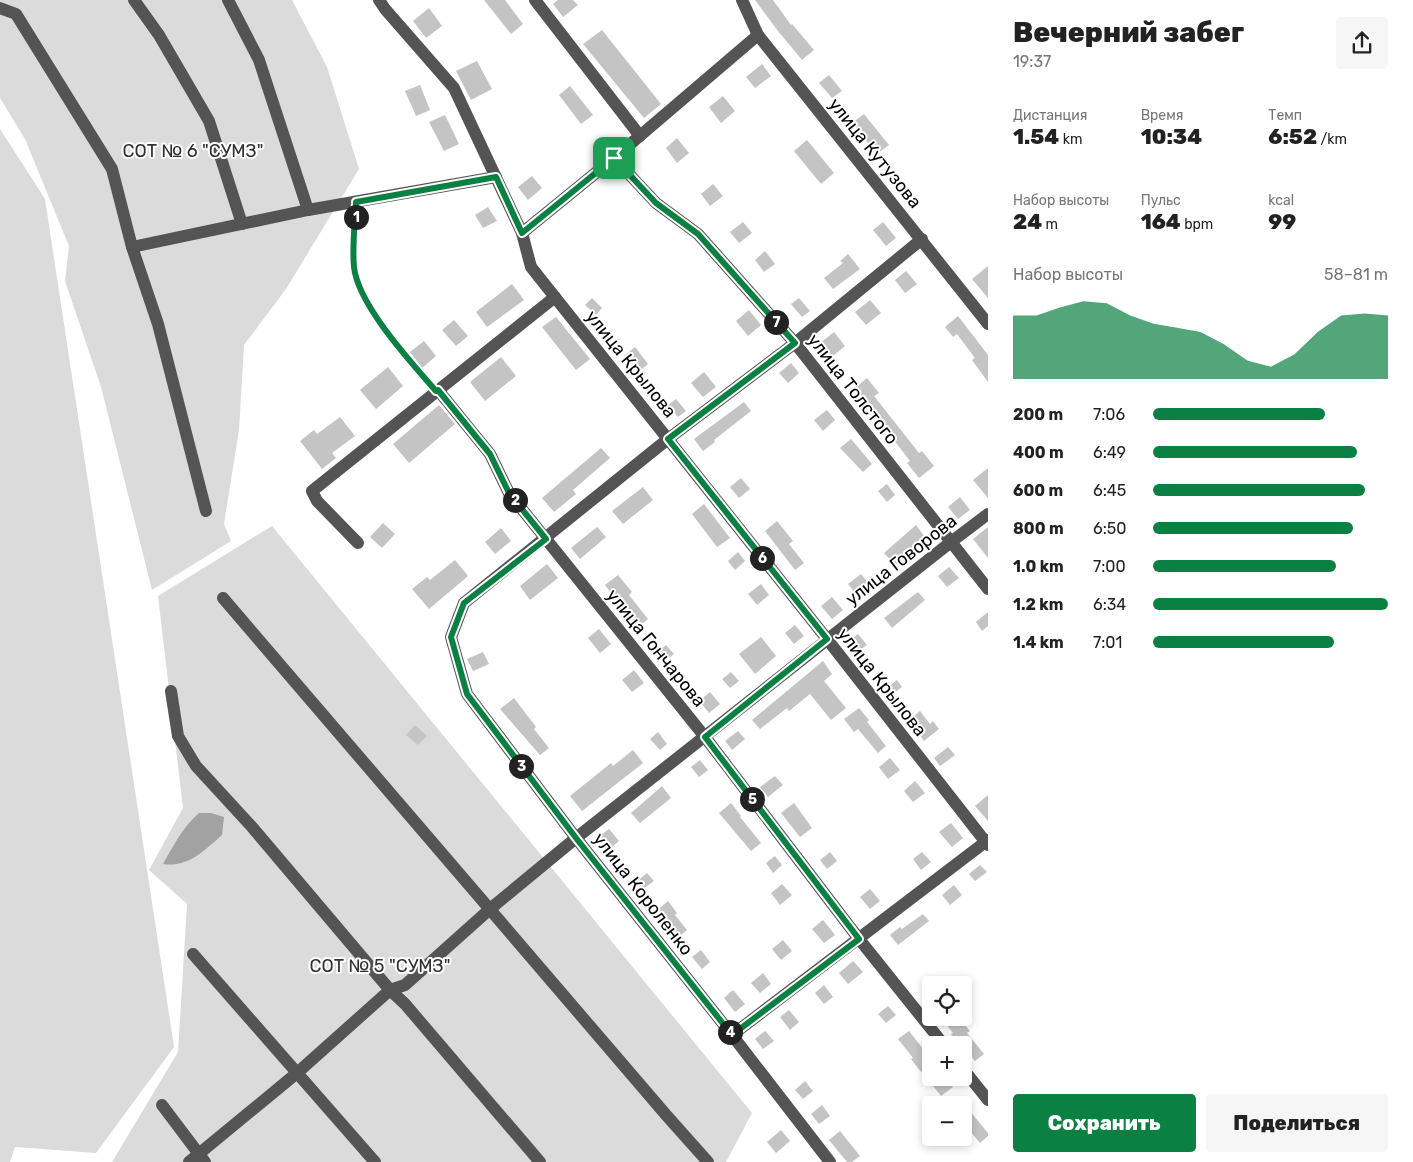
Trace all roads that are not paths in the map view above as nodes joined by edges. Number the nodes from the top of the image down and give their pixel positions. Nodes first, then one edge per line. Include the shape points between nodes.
1 (134, 0) edge
2 (228, 0) edge
3 (379, 0) edge
4 (535, 0) edge
5 (742, 0) edge
6 (0, 8) edge
7 (758, 35) junction
8 (640, 136) junction
9 (614, 158) junction
10 (496, 177) junction
11 (308, 210) junction
12 (242, 224) junction
13 (522, 233) junction
14 (922, 239) junction
15 (132, 247) junction
16 (555, 297) junction
17 (988, 324) edge
18 (795, 343) junction
19 (437, 390) junction
20 (668, 439) junction
21 (206, 511) dead end
22 (988, 514) edge
23 (546, 539) junction
24 (951, 542) junction
25 (358, 543) dead end
26 (988, 589) edge
27 (223, 598) dead end
28 (827, 639) junction
29 (171, 691) dead end
30 (705, 737) junction
31 (576, 838) junction
32 (987, 842) edge
33 (490, 909) junction
34 (859, 939) junction
35 (193, 954) dead end
36 (390, 990) junction
37 (732, 1035) junction
38 (937, 1036) edge
39 (297, 1073) junction
40 (972, 1080) edge
41 (988, 1100) edge
42 (162, 1105) dead end
43 (198, 1160) edge
44 (375, 1162) edge
45 (540, 1162) edge
46 (708, 1162) edge
47 (830, 1162) edge

1 - 12 street via 209,121
2 - 11 street via 259,60
3 - 10 street, улица Крылова via 454,88
4 - 8 street
5 - 7 street, улица Кутузова
6 - 15 street via 16,14 112,169
7 - 8 street
7 - 14 street, улица Кутузова
8 - 9 street
9 - 13 street
9 - 18 street, улица Толстого via 656,203 698,234
10 - 11 street
10 - 13 street, улица Крылова
11 - 12 street
12 - 15 street
13 - 16 street, улица Крылова via 531,267
14 - 17 street, улица Кутузова
14 - 18 street
15 - 21 street via 158,324
16 - 19 street
16 - 20 street, улица Крылова
18 - 20 street
18 - 24 street, улица Толстого
19 - 23 street, улица Гончарова via 490,454 509,493
19 - 25 street via 312,492 317,502
20 - 23 street
20 - 28 street, улица Крылова
22 - 24 street, улица Говорова
23 - 30 street, улица Гончарова
23 - 31 street, улица Короленко via 464,603 451,637 467,694
24 - 26 street, улица Толстого
24 - 28 street, улица Говорова
27 - 33 street
28 - 30 street, улица Говорова
28 - 32 street, улица Крылова
29 - 36 street via 178,736 196,766
30 - 31 street, улица Говорова
30 - 34 street, улица Гончарова
31 - 33 street, улица Говорова
31 - 37 street, улица Короленко
32 - 34 street
33 - 36 street, улица Говорова via 405,985
33 - 46 street
34 - 37 street
34 - 38 street, улица Гончарова
35 - 39 street
36 - 39 street, улица Говорова
36 - 45 street
37 - 47 street, улица Короленко
39 - 43 street, улица Говорова
39 - 44 street
40 - 41 street
42 - 43 street

